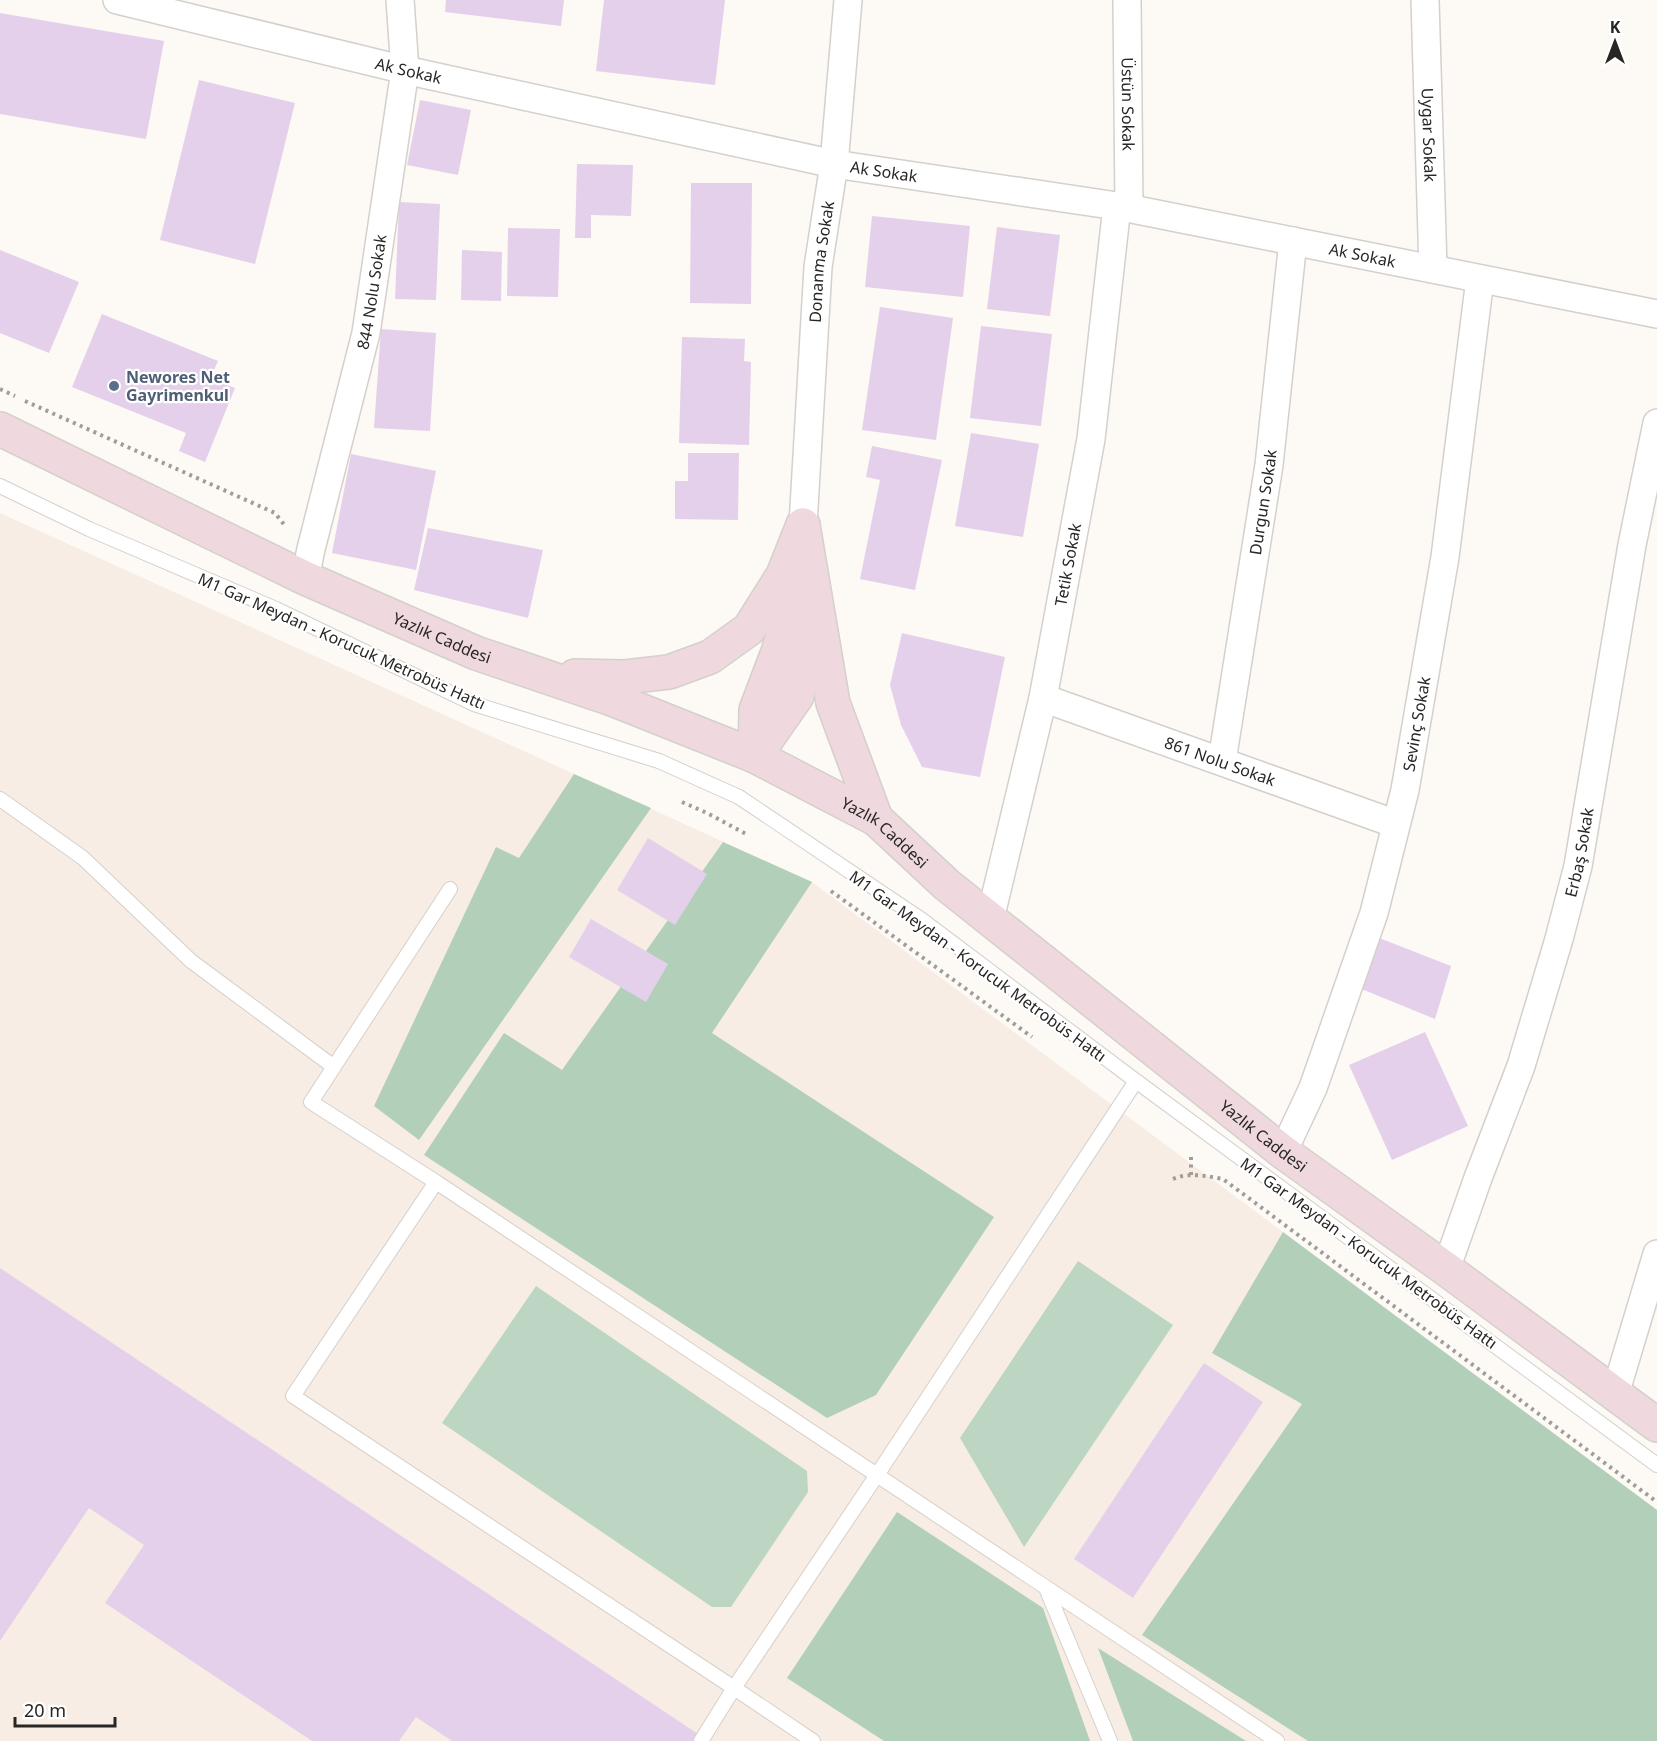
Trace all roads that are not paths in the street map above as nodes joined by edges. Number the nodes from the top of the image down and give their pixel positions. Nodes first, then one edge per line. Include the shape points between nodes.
1 (117, 0) edge
2 (400, 0) edge
3 (848, 0) edge
4 (1127, 0) edge
5 (1425, 0) edge
6 (405, 70) junction
7 (834, 164) junction
8 (1123, 207) junction
9 (1293, 241) junction
10 (1432, 269) junction
11 (1480, 279) junction
12 (1657, 314) edge
13 (1657, 423) edge
14 (0, 429) edge
15 (0, 486) edge
16 (803, 525) junction
17 (305, 578) junction
18 (537, 674) junction
19 (1043, 698) junction
20 (755, 756) junction
21 (1222, 761) junction
22 (0, 799) edge
23 (876, 819) junction
24 (1396, 824) junction
25 (450, 889) dead end
26 (990, 919) junction
27 (334, 1067) junction
28 (1136, 1081) junction
29 (1283, 1152) junction
30 (436, 1182) junction
31 (1657, 1254) edge
32 (1446, 1269) junction
33 (1615, 1394) junction
34 (1657, 1425) edge
35 (1657, 1466) edge
36 (877, 1475) junction
37 (1046, 1587) junction
38 (734, 1688) junction
39 (701, 1741) edge
40 (813, 1741) edge
41 (1110, 1741) edge
42 (1277, 1741) edge

1 - 6 street, Ak Sokak
2 - 6 street, 844 Nolu Sokak
3 - 7 street, Donanma Sokak
4 - 8 street, Üstün Sokak
5 - 10 street, Uygar Sokak
6 - 7 street, Ak Sokak
6 - 17 street, 844 Nolu Sokak via 366,333
7 - 8 street, Ak Sokak
7 - 16 street, Donanma Sokak via 818,267
8 - 9 street, Ak Sokak
8 - 19 street, Tetik Sokak via 1091,439
9 - 10 street, Ak Sokak
9 - 21 street, Durgun Sokak via 1269,465
10 - 11 street, Ak Sokak
11 - 12 street, Ak Sokak
11 - 24 street, Sevinç Sokak via 1445,557
13 - 32 street, Erbaş Sokak via 1632,545 1578,866 1521,1066
14 - 17 main road, Yazlık Caddesi
15 - 28 lane, M1 Gar Meydan - Korucuk Metrobüs Hattı via 89,529 276,609 474,704 659,761 739,797 922,920
16 - 18 main road via 783,575 749,629 710,657 669,672 625,677
16 - 20 main road via 798,587 756,710
16 - 23 main road via 833,703
17 - 18 main road, Yazlık Caddesi via 476,653
18 - 20 main road, Yazlık Caddesi via 612,699
19 - 21 street, 861 Nolu Sokak
19 - 26 street, Tetik Sokak
20 - 23 main road, Yazlık Caddesi
21 - 24 street, 861 Nolu Sokak
22 - 27 lane via 83,858 190,961
23 - 26 main road, Yazlık Caddesi
24 - 29 street, Sevinç Sokak via 1370,924 1313,1088
25 - 27 lane
26 - 29 main road, Yazlık Caddesi
27 - 30 lane via 311,1102
28 - 35 lane, M1 Gar Meydan - Korucuk Metrobüs Hattı
28 - 36 lane
29 - 32 main road, Yazlık Caddesi
30 - 36 lane
30 - 38 lane via 293,1396
31 - 33 street
32 - 33 main road, Yazlık Caddesi
33 - 34 main road, Yazlık Caddesi
36 - 37 lane
36 - 38 lane
37 - 41 lane
37 - 42 lane
38 - 39 lane
38 - 40 lane

